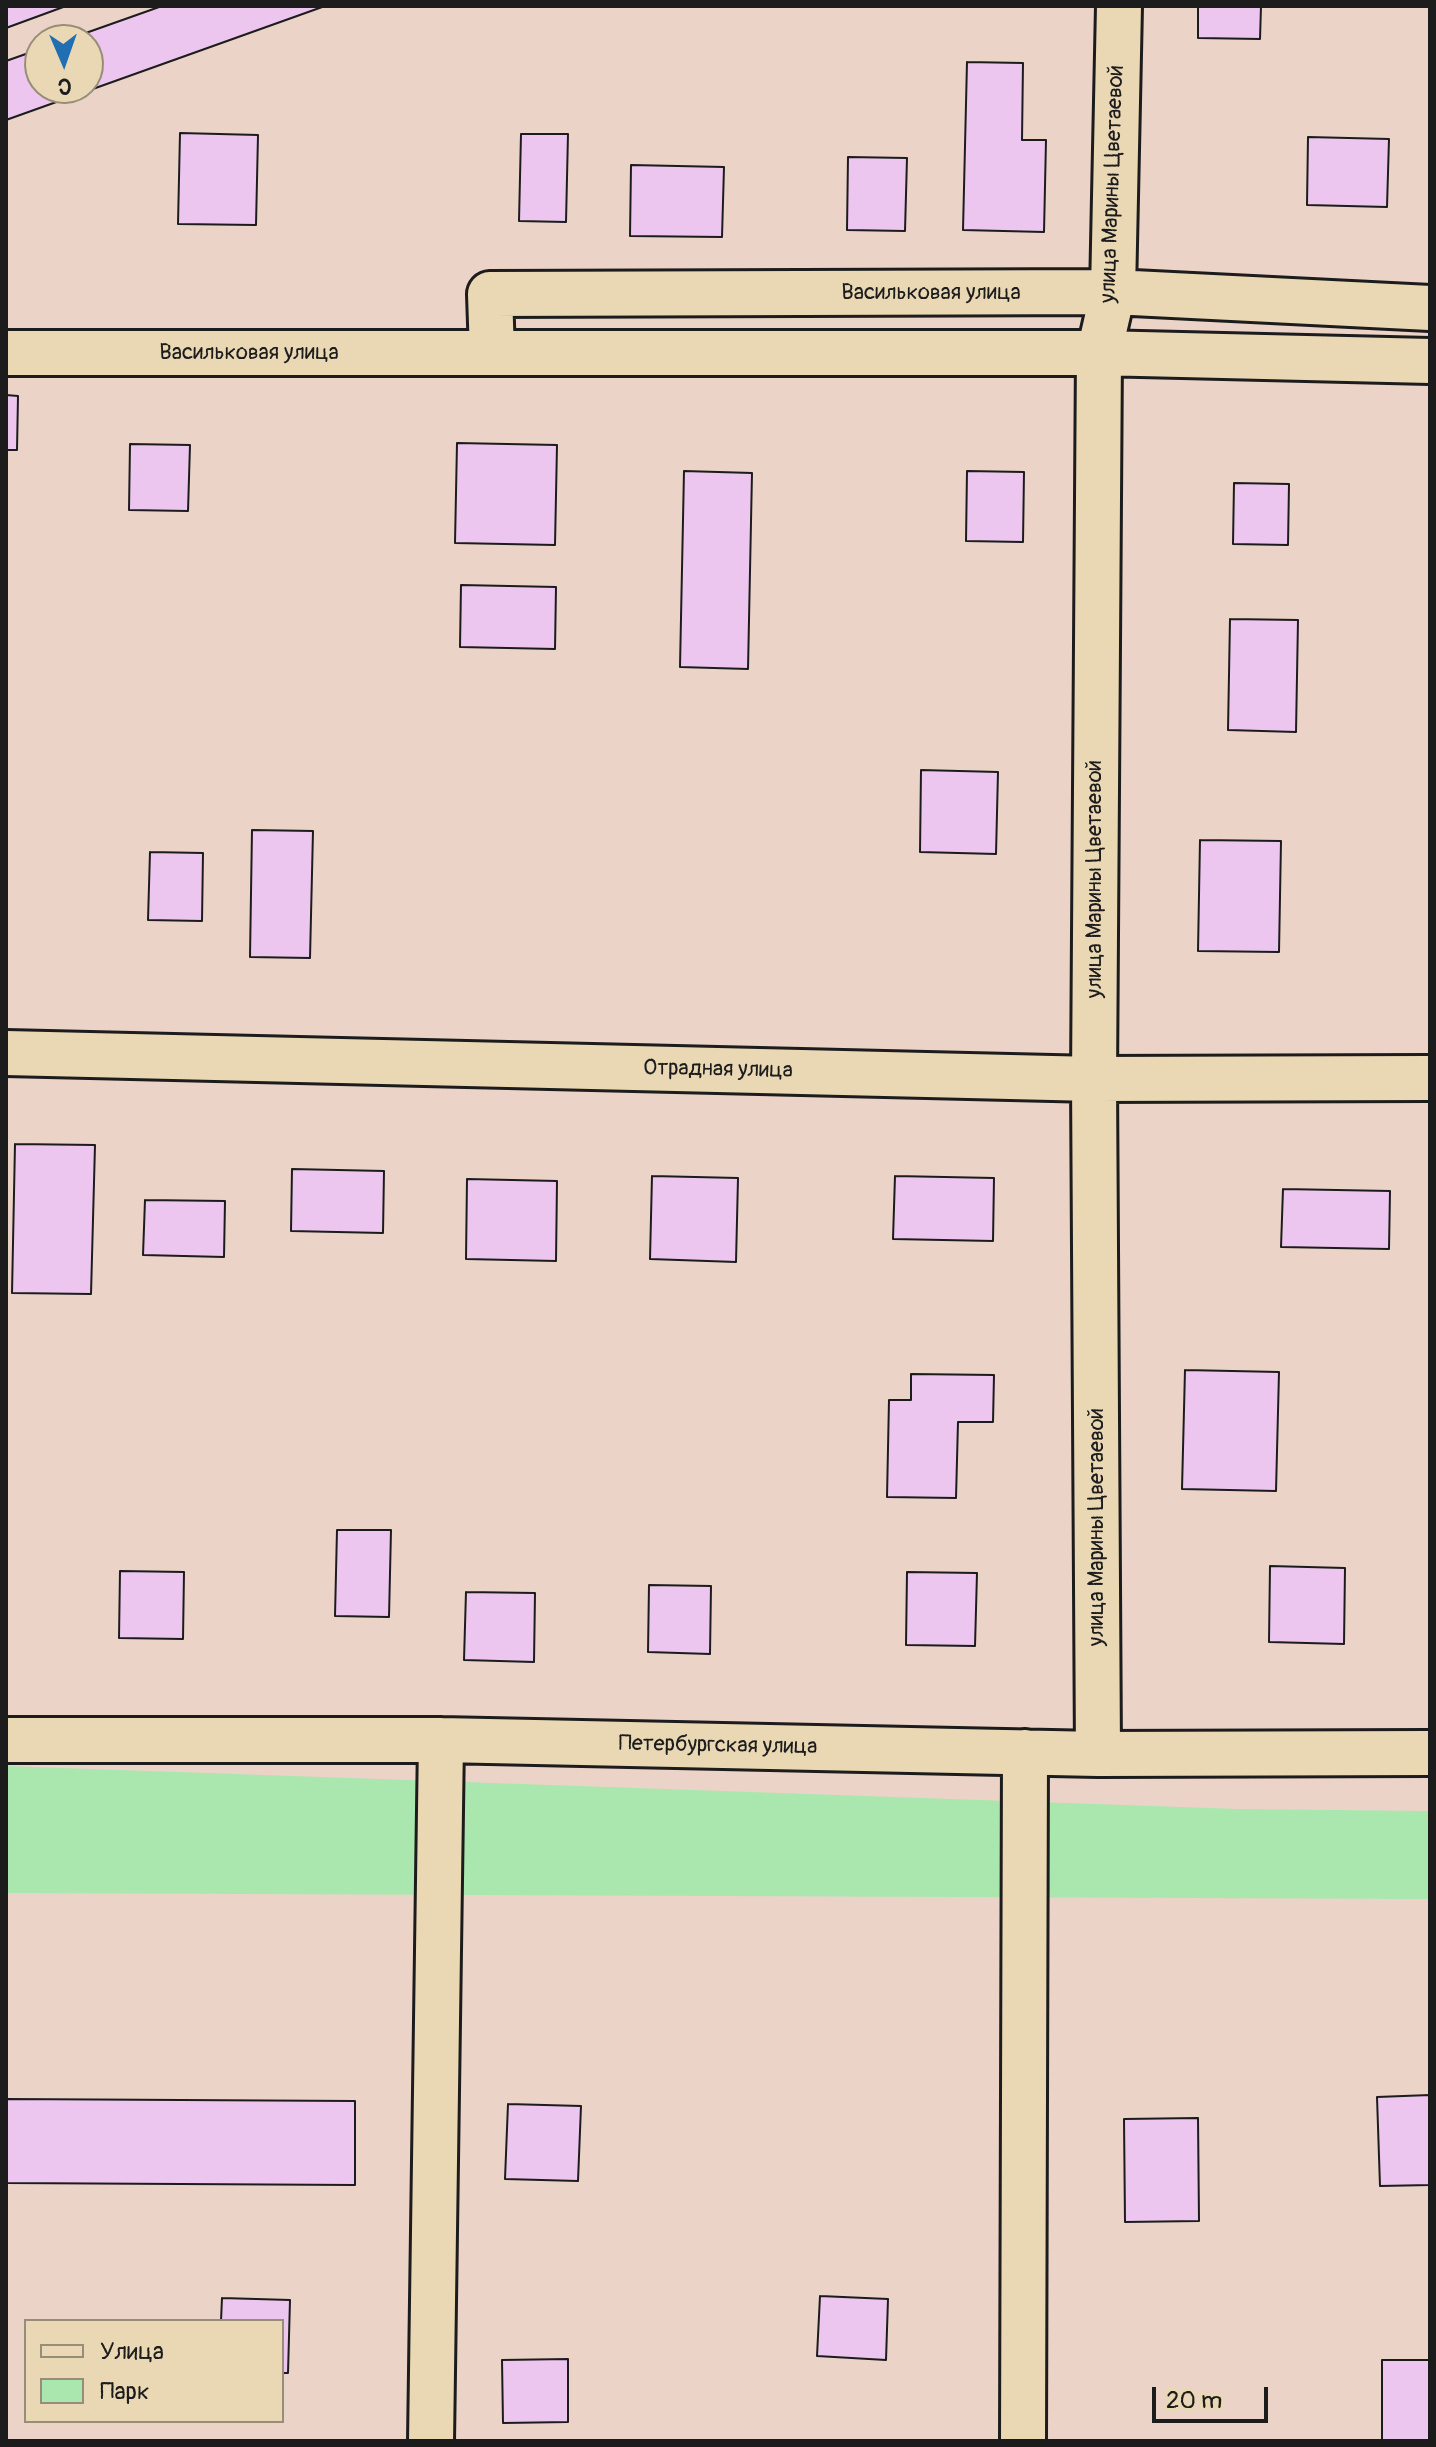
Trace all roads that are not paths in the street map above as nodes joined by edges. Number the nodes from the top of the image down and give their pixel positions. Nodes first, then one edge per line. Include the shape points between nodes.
1 (1119, 6) edge
2 (1113, 292) junction
3 (1430, 308) edge
4 (6, 353) edge
5 (492, 353) junction
6 (1099, 353) junction
7 (1430, 361) edge
8 (6, 1053) edge
9 (1430, 1078) edge
10 (1094, 1079) junction
11 (6, 1740) edge
12 (441, 1740) junction
13 (1025, 1752) junction
14 (1430, 1753) edge
15 (1098, 1754) junction
16 (431, 2441) edge
17 (1023, 2441) edge

1 - 2 street, улица Марины Цветаевой
2 - 3 street, Васильковая улица
2 - 5 street, Васильковая улица via 490,294
2 - 6 street, улица Марины Цветаевой
4 - 5 street, Васильковая улица
5 - 6 street, Васильковая улица
6 - 7 street, Васильковая улица
6 - 10 street, улица Марины Цветаевой
8 - 10 street, Отрадная улица
9 - 10 street, Отрадная улица
10 - 15 street, улица Марины Цветаевой
11 - 12 street, Петербургская улица
12 - 13 street, Петербургская улица
12 - 16 street
13 - 15 street, Петербургская улица
13 - 17 street
14 - 15 street, Петербургская улица

